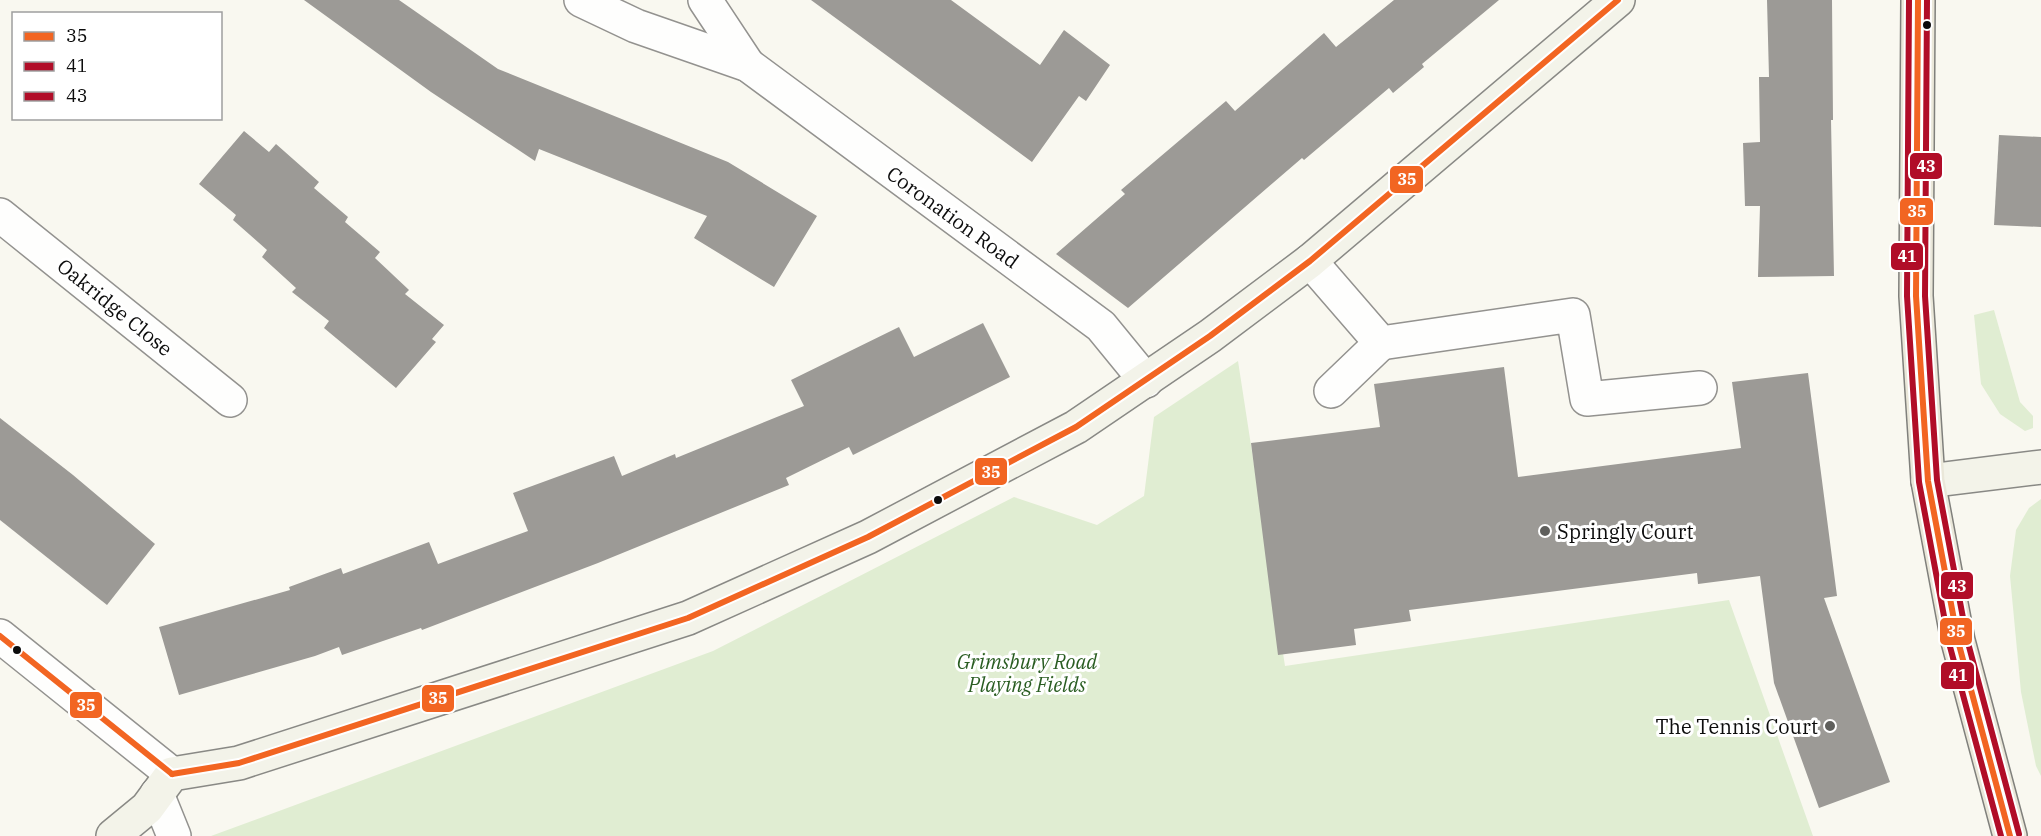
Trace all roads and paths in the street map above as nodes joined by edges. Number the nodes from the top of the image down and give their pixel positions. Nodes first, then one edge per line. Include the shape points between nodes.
1 (581, 0) edge
2 (705, 0) edge
3 (1618, 0) edge
4 (1918, 0) edge
5 (748, 65) junction
6 (0, 215) edge
7 (1310, 261) junction
8 (1380, 343) junction
9 (1146, 381) junction
10 (1700, 388) dead end
11 (1331, 392) dead end
12 (230, 400) dead end
13 (2041, 467) edge
14 (1928, 481) junction
15 (0, 636) edge
16 (165, 784) junction
17 (113, 836) edge
18 (174, 836) edge
19 (2010, 836) edge

1 - 5 street, Coronation Road via 636,26
2 - 5 street, Coronation Road
3 - 7 street
4 - 14 main road via 1916,296
5 - 9 street, Coronation Road via 1101,326
6 - 12 street, Oakridge Close
7 - 8 street
7 - 9 street
8 - 10 street via 1573,315 1587,399
8 - 11 street
9 - 16 street via 1076,427 868,537 688,618
13 - 14 street
14 - 19 main road via 1958,641
15 - 16 street
16 - 17 street via 147,808
16 - 18 street

